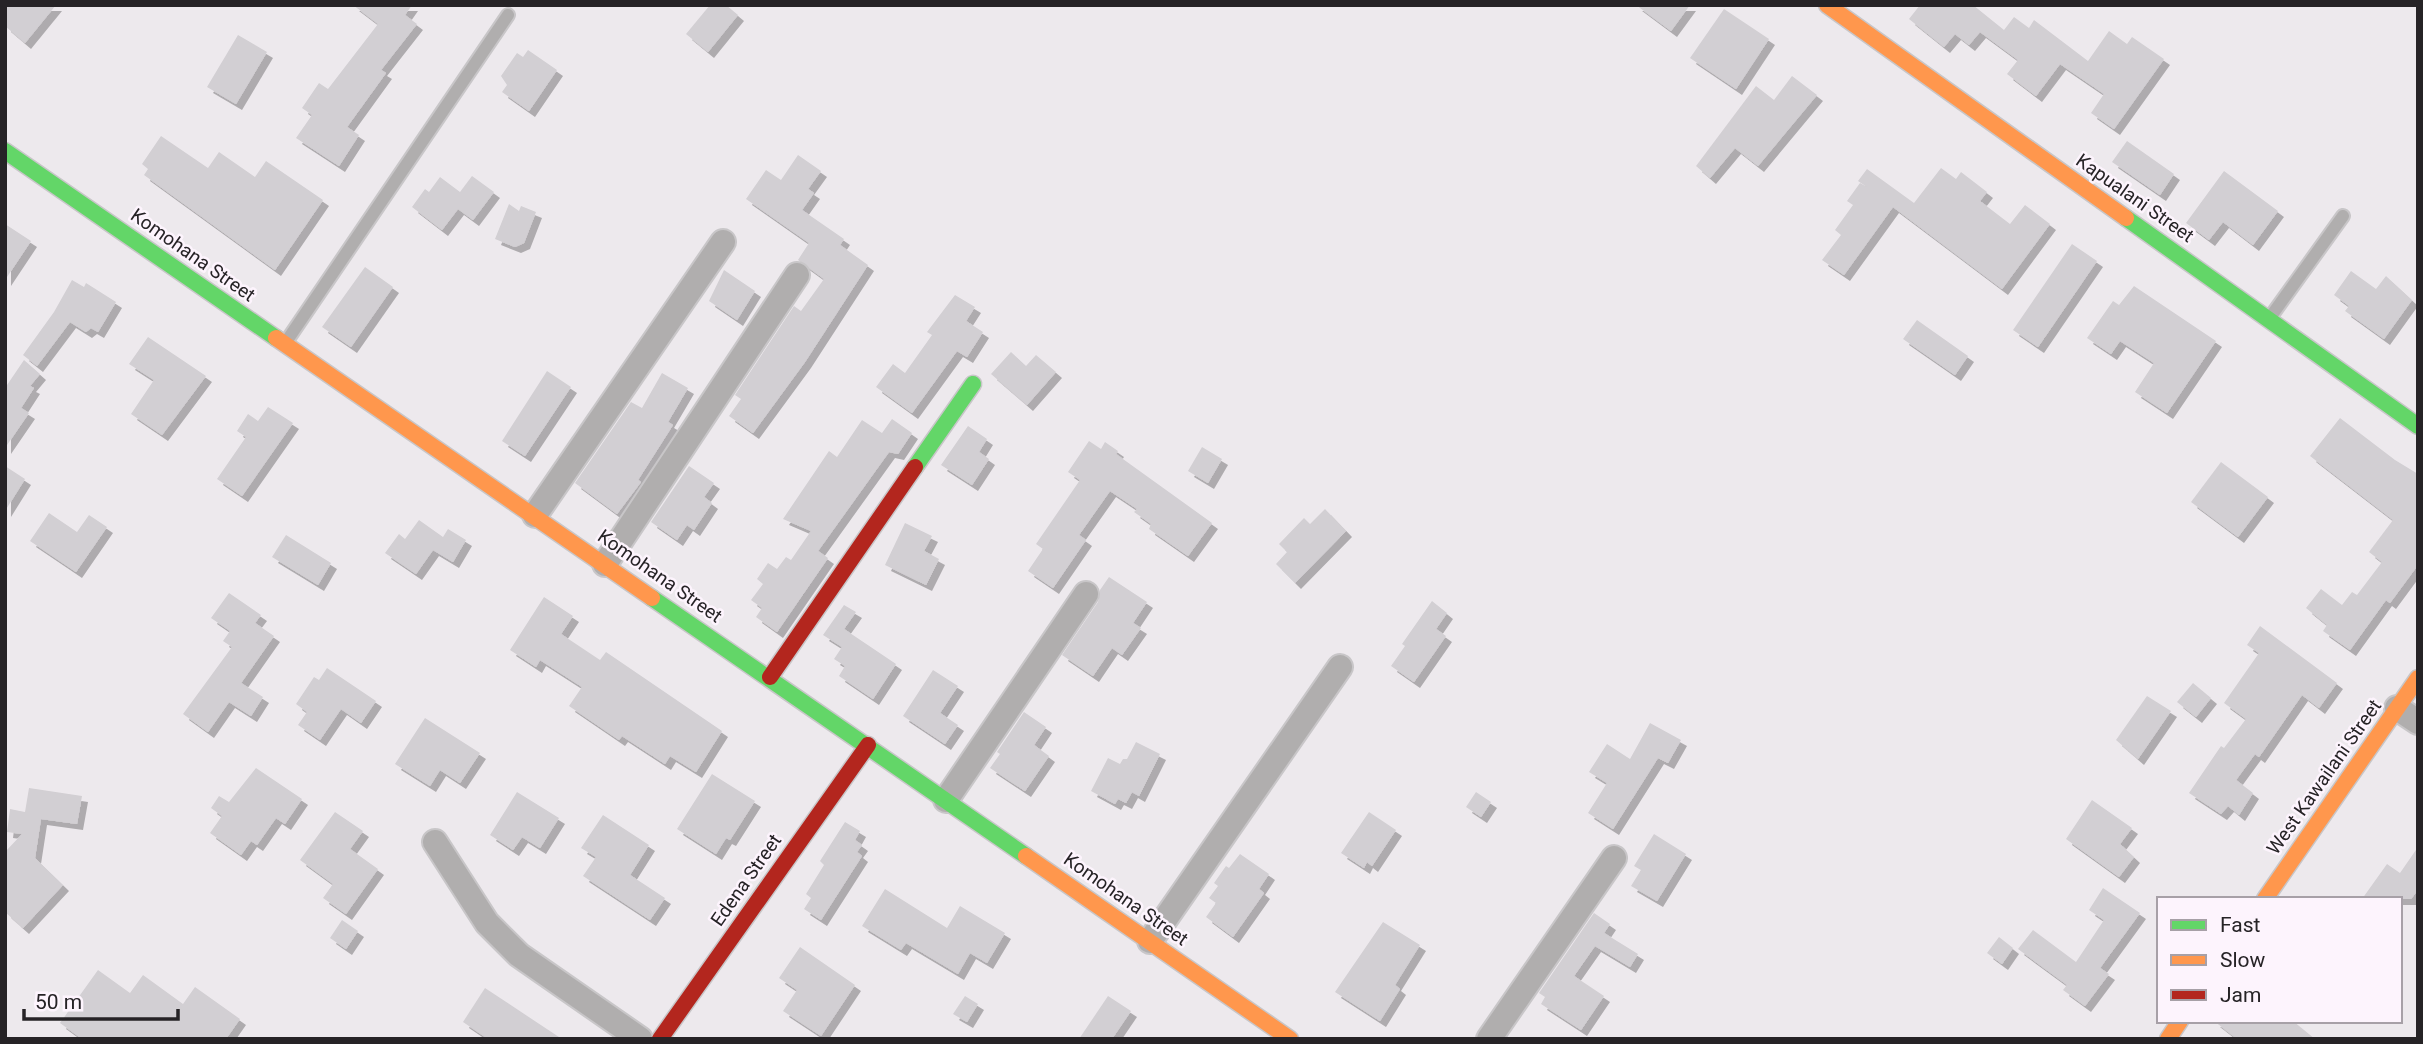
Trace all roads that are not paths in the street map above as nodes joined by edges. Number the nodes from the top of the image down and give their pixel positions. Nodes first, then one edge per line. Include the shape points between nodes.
1 (1827, 5) edge
2 (508, 15) dead end
3 (5, 150) edge
4 (2343, 216) dead end
5 (723, 242) dead end
6 (797, 275) dead end
7 (2269, 319) junction
8 (285, 343) junction
9 (973, 384) dead end
10 (2418, 426) edge
11 (535, 515) junction
12 (605, 564) junction
13 (1086, 594) dead end
14 (1340, 667) dead end
15 (770, 677) junction
16 (2418, 678) edge
17 (2397, 708) junction
18 (2418, 722) edge
19 (867, 745) junction
20 (946, 800) junction
21 (435, 842) dead end
22 (1615, 858) dead end
23 (2266, 897) edge
24 (1150, 942) junction
25 (2179, 1023) edge
26 (640, 1039) edge
27 (660, 1039) edge
28 (1290, 1039) edge
29 (1489, 1039) edge
30 (2168, 1039) edge

1 - 7 street, Kapualani Street
2 - 8 lane
3 - 8 street, Komohana Street
4 - 7 lane
5 - 11 street
6 - 12 street
7 - 10 street, Kapualani Street
8 - 11 street, Komohana Street
9 - 15 street
11 - 12 street, Komohana Street
12 - 15 street, Komohana Street
13 - 20 street
14 - 24 street
15 - 19 street, Komohana Street
16 - 17 street, West Kawailani Street
17 - 18 street
17 - 23 street, West Kawailani Street
19 - 20 street, Komohana Street
19 - 27 street, Edena Street
20 - 24 street, Komohana Street
21 - 26 street via 487,923 519,955
22 - 29 street
24 - 28 street, Komohana Street
25 - 30 street

